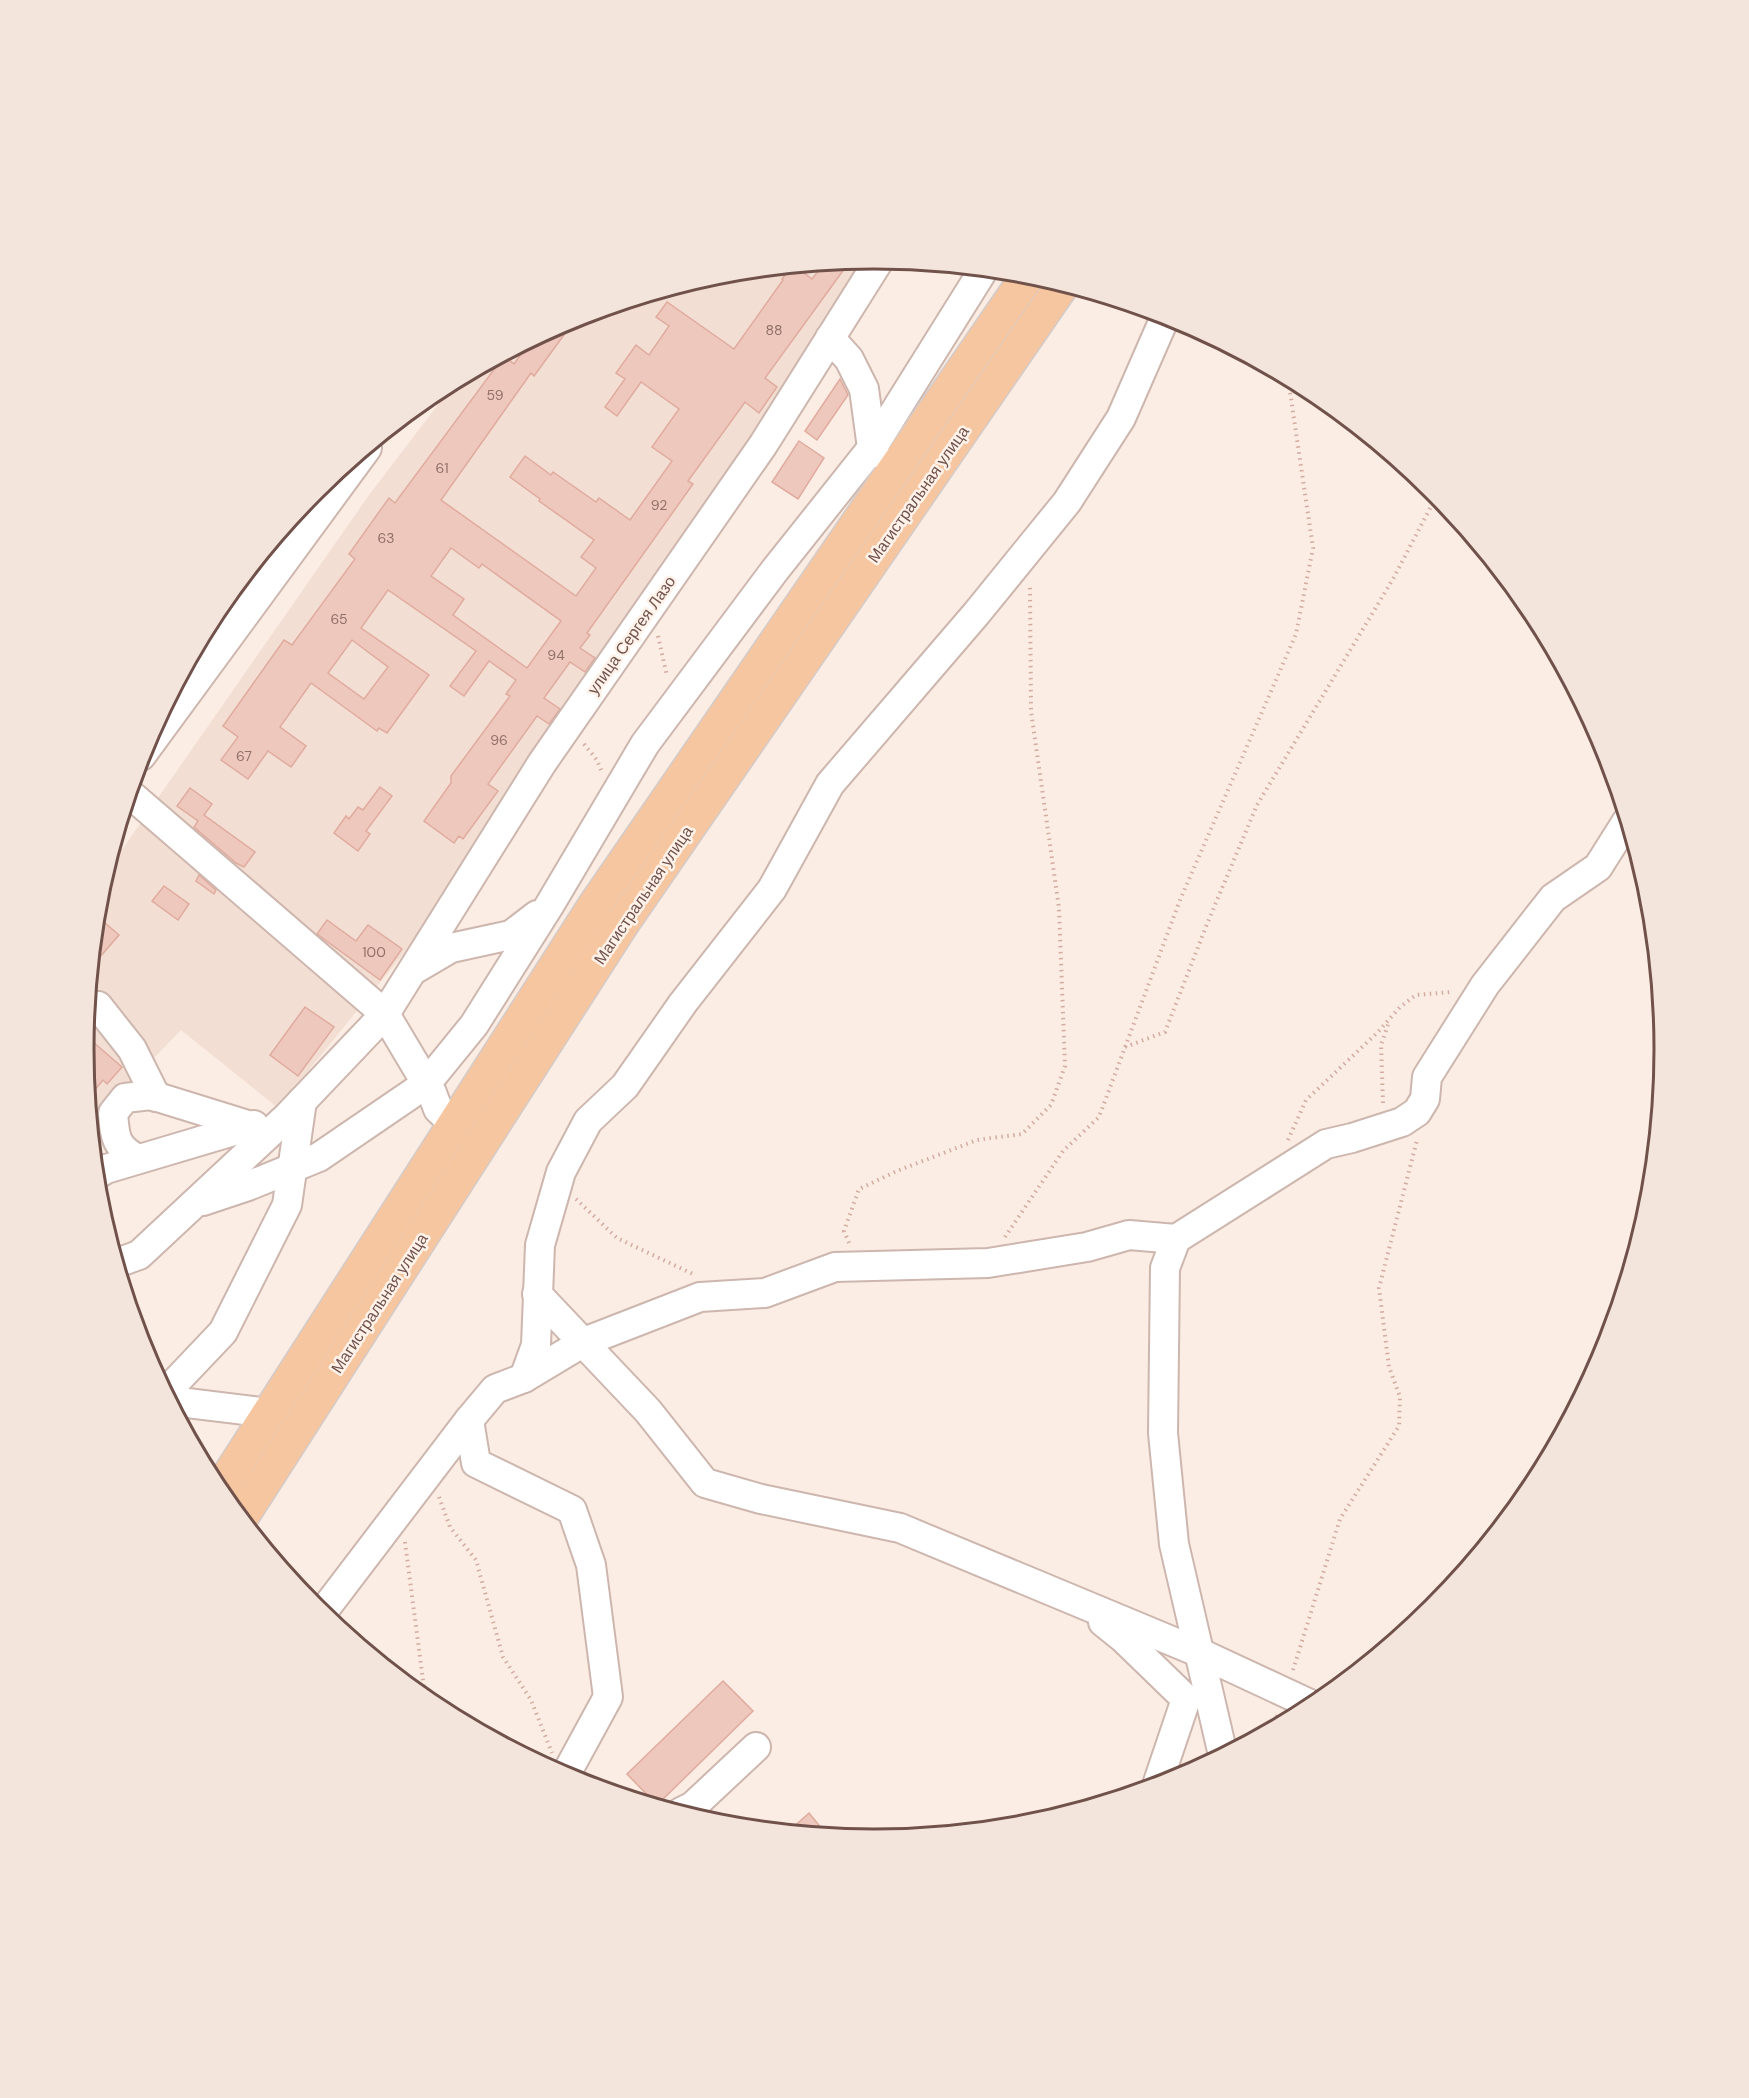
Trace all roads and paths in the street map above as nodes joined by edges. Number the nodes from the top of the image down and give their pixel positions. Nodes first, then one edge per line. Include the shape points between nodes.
1 (874, 269) edge
2 (980, 277) edge
3 (1022, 283) edge
4 (1058, 292) edge
5 (1162, 324) edge
6 (830, 338) junction
7 (1290, 389) edge
8 (883, 460) junction
9 (348, 474) edge
10 (1432, 504) edge
11 (1030, 581) dead end
12 (651, 606) junction
13 (672, 708) junction
14 (169, 718) edge
15 (569, 724) junction
16 (614, 797) junction
17 (136, 799) edge
18 (1623, 829) edge
19 (549, 906) junction
20 (411, 971) junction
21 (1485, 985) junction
22 (98, 1006) dead end
23 (385, 1014) junction
24 (1390, 1018) junction
25 (1125, 1047) junction
26 (426, 1084) junction
27 (156, 1097) junction
28 (295, 1108) junction
29 (1418, 1112) junction
30 (454, 1124) junction
31 (251, 1126) junction
32 (1384, 1128) junction
33 (1287, 1142) dead end
34 (138, 1159) junction
35 (291, 1168) junction
36 (104, 1170) edge
37 (558, 1182) junction
38 (192, 1205) junction
39 (1176, 1239) junction
40 (128, 1259) edge
41 (988, 1263) junction
42 (859, 1266) junction
43 (704, 1278) dead end
44 (537, 1294) junction
45 (584, 1342) junction
46 (524, 1378) junction
47 (172, 1386) edge
48 (179, 1402) edge
49 (269, 1413) junction
50 (469, 1420) junction
51 (448, 1448) junction
52 (225, 1481) edge
53 (434, 1484) junction
54 (246, 1510) edge
55 (403, 1532) junction
56 (1079, 1602) junction
57 (328, 1605) edge
58 (341, 1618) edge
59 (1198, 1652) junction
60 (424, 1685) edge
61 (1286, 1693) junction
62 (1186, 1699) junction
63 (1303, 1701) edge
64 (1278, 1716) edge
65 (756, 1747) dead end
66 (1221, 1748) edge
67 (1221, 1748) edge
68 (558, 1762) edge
69 (560, 1763) edge
70 (1160, 1775) edge
71 (692, 1807) edge

1 - 6 street, улица Сергея Лазо
2 - 8 street
3 - 8 main road, Магистральная улица
4 - 54 main road, Магистральная улица via 622,924
5 - 37 street via 1121,418 1067,502 830,784 772,889 683,1003 625,1086 588,1121
6 - 8 street via 849,359 864,389
6 - 12 street, улица Сергея Лазо via 763,445
7 - 25 path via 1313,548 1296,634 1180,900
8 - 13 street via 775,570
8 - 30 main road, Магистральная улица
9 - 14 street
10 - 25 path via 1393,579 1257,805 1166,1032
11 - 42 path via 1031,711 1059,908 1065,1066 1051,1105 1022,1134 977,1140 859,1189 844,1231
12 - 13 path
12 - 15 street, улица Сергея Лазо
13 - 16 street
15 - 16 path via 597,760
15 - 20 street, улица Сергея Лазо
16 - 19 street
17 - 23 street
18 - 21 street via 1598,867 1553,898
19 - 20 street via 511,935 451,948
19 - 26 street via 474,1025
20 - 23 street, улица Сергея Лазо
21 - 24 path via 1448,993 1416,994
21 - 29 street via 1427,1077 1425,1099
22 - 27 street via 132,1049
23 - 26 street
23 - 28 street, улица Сергея Лазо
24 - 32 path via 1381,1045
24 - 33 path via 1306,1100
25 - 41 path via 1099,1118 1063,1151
26 - 30 street via 438,1109
26 - 35 street via 319,1157
27 - 31 street
27 - 34 street via 125,1098 113,1113 116,1139 125,1152
28 - 31 street
28 - 35 street
28 - 38 street, улица Сергея Лазо
29 - 32 street
29 - 61 path via 1420,1125 1379,1288 1389,1367 1400,1397 1400,1426 1340,1519
30 - 49 main road, Магистральная улица
31 - 34 street
32 - 39 street via 1326,1144
34 - 36 street
35 - 38 street
35 - 47 street via 287,1205 223,1332
37 - 43 path via 617,1238
37 - 44 street via 540,1245
38 - 40 street, улица Сергея Лазо
39 - 41 street via 1129,1235 1087,1247
39 - 59 street via 1165,1268 1163,1433 1174,1544
41 - 42 street
42 - 45 street via 835,1267 765,1293 700,1298
44 - 45 street
44 - 46 street via 536,1345
45 - 46 street
45 - 56 street via 648,1411 705,1483 900,1528
46 - 50 street via 495,1389
48 - 49 street
49 - 52 main road, Магистральная улица
50 - 51 street
50 - 69 street via 476,1463 572,1510 591,1565 608,1697
51 - 53 street
51 - 57 street
53 - 55 street
53 - 68 path via 450,1527 477,1560 503,1657 531,1700
55 - 58 street
55 - 60 path
56 - 59 street
56 - 62 street
59 - 61 street
59 - 66 street
61 - 63 street
61 - 64 path
62 - 67 street
62 - 70 street
65 - 71 street

